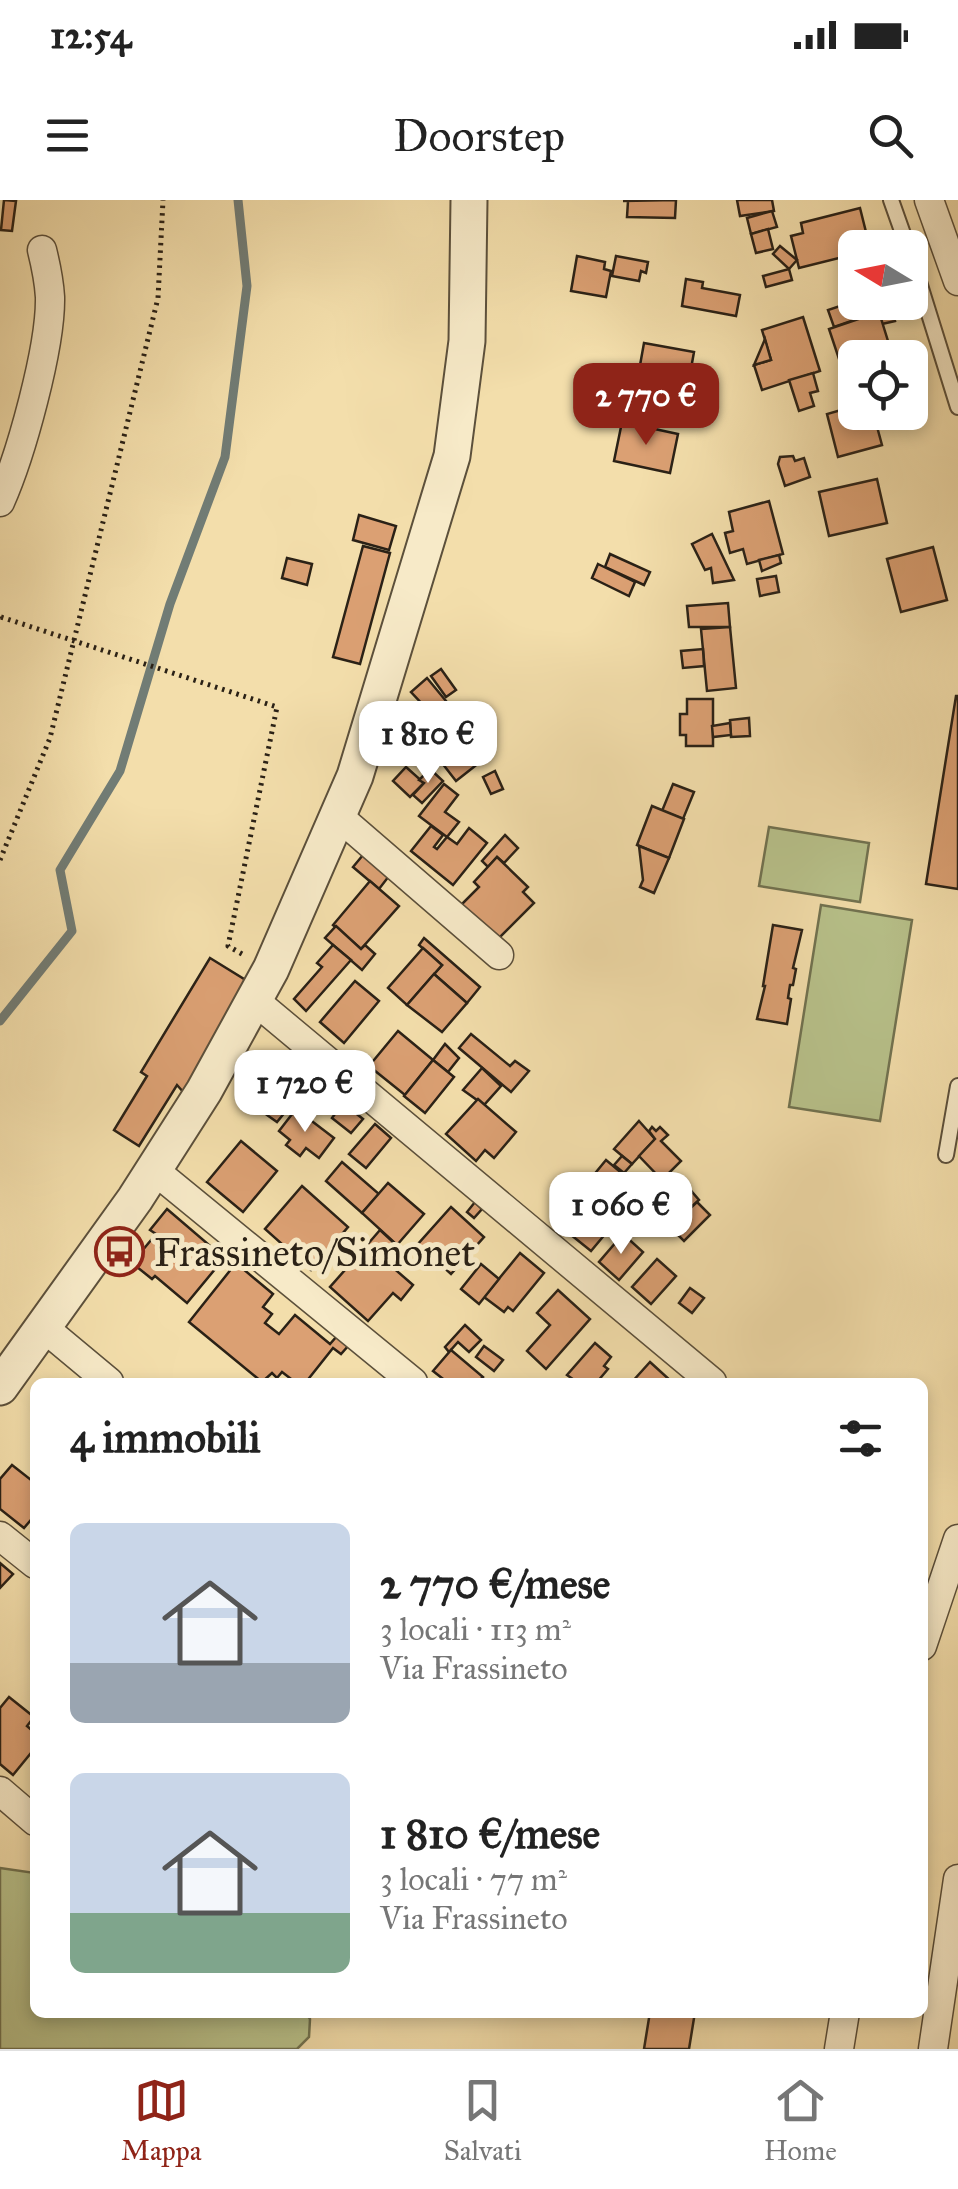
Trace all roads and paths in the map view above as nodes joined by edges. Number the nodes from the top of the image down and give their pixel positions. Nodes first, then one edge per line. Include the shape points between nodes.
1 (164, 200) edge
2 (469, 200) edge
3 (890, 200) edge
4 (928, 200) edge
5 (901, 230) edge
6 (42, 250) dead end
7 (958, 281) edge
8 (928, 311) edge
9 (957, 403) edge
10 (0, 502) edge
11 (0, 618) edge
12 (338, 816) junction
13 (0, 860) edge
14 (499, 955) dead end
15 (263, 985) junction
16 (958, 1086) edge
17 (946, 1155) dead end
18 (154, 1170) junction
19 (43, 1328) junction
20 (105, 1378) edge
21 (408, 1378) edge
22 (707, 1378) edge
23 (0, 1387) edge
24 (0, 1536) edge
25 (958, 1539) edge
26 (30, 1560) edge
27 (928, 1628) edge
28 (0, 1791) edge
29 (30, 1817) edge
30 (958, 1879) edge
31 (844, 2018) edge
32 (839, 2049) edge
33 (932, 2049) edge

1 - 13 path via 158,298 60,700
2 - 12 street via 467,341 452,456 368,738
3 - 5 lane
4 - 7 street
6 - 10 street via 47,327
8 - 9 lane
11 - 15 path, bridge via 276,707 228,946
12 - 14 street
12 - 15 street
15 - 18 street
15 - 22 street
16 - 17 lane
18 - 19 street
18 - 21 street
19 - 20 street
19 - 23 street
24 - 26 street
25 - 27 street
28 - 29 street
30 - 33 street
31 - 32 street

